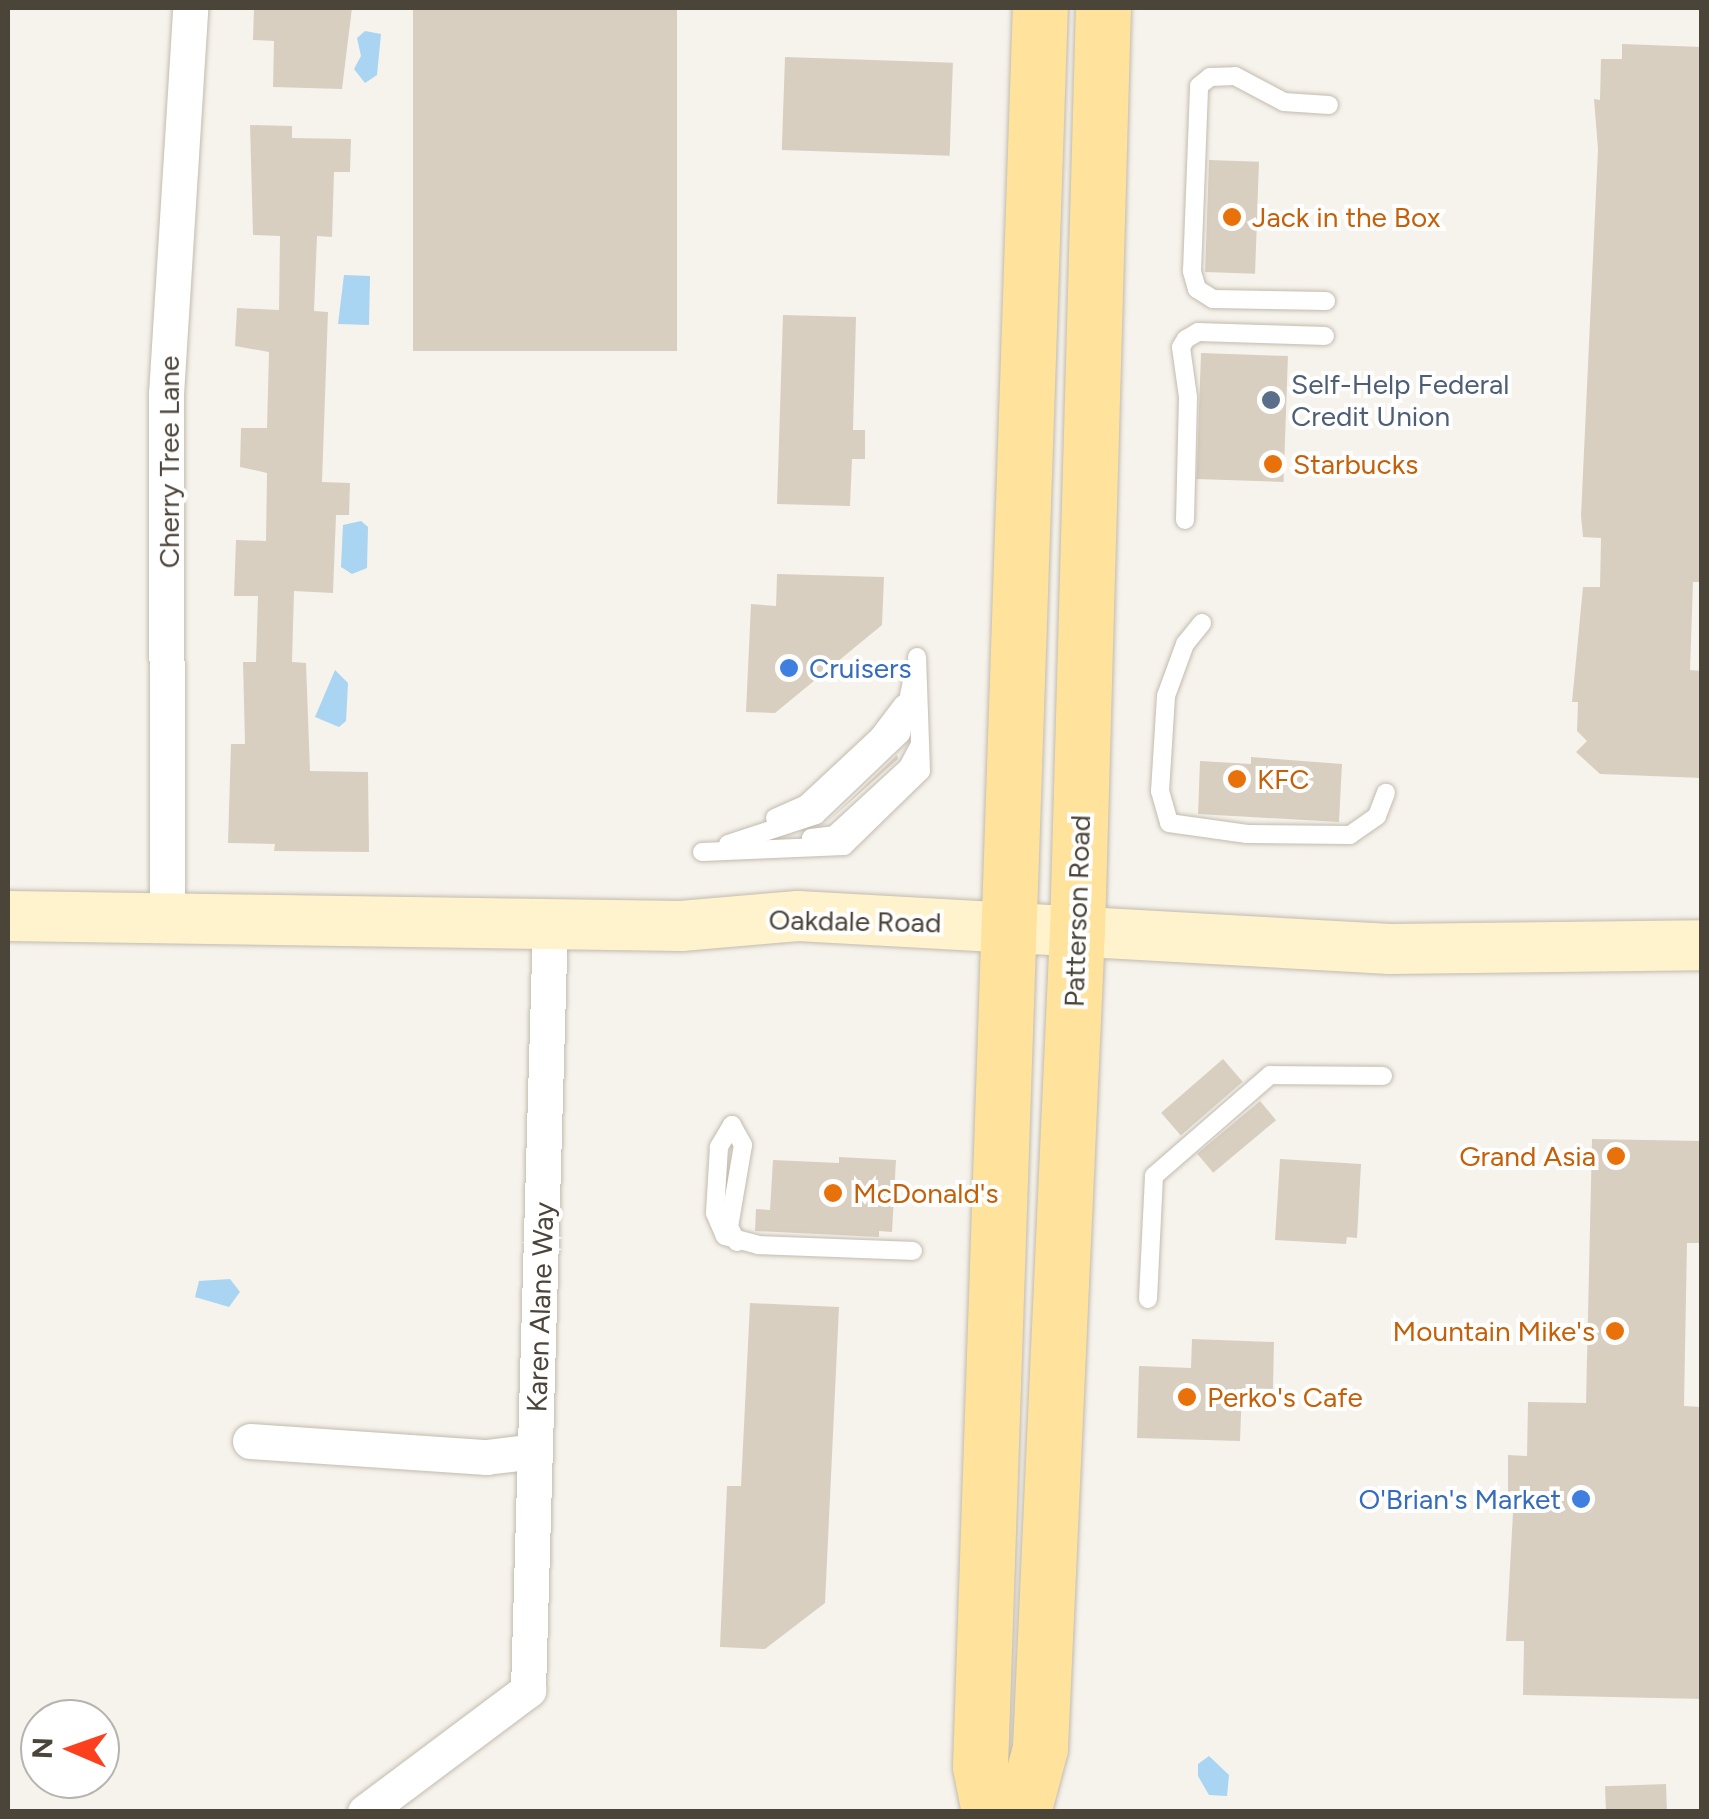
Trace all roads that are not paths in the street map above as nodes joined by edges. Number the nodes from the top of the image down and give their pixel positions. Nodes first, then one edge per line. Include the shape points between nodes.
1 (190, 8) edge
2 (1040, 8) edge
3 (1103, 8) edge
4 (1329, 105) dead end
5 (1326, 301) dead end
6 (1326, 336) dead end
7 (1185, 520) dead end
8 (1202, 623) dead end
9 (1386, 793) dead end
10 (702, 852) joint
11 (8, 916) edge
12 (167, 918) junction
13 (550, 923) junction
14 (1009, 927) junction
15 (1077, 931) junction
16 (1702, 945) edge
17 (1383, 1076) dead end
18 (732, 1125) dead end
19 (913, 1251) dead end
20 (1148, 1299) dead end
21 (250, 1442) dead end
22 (536, 1452) junction
23 (364, 1812) edge
24 (989, 1812) edge
25 (1022, 1812) edge

1 - 12 street, Cherry Tree Lane via 166,394
2 - 14 main road
3 - 15 main road, Patterson Road
4 - 5 lane via 1284,102 1235,76 1210,77 1199,86 1192,271 1197,289 1212,300
6 - 7 lane via 1198,332 1186,338 1180,347 1188,397
8 - 9 lane via 1185,644 1166,696 1160,791 1169,823 1247,834 1350,834 1377,816
10 - 10 lane via 844,846 922,771 917,656 901,734 816,816
11 - 12 street, Oakdale Road
12 - 13 street, Oakdale Road
13 - 14 street, Oakdale Road via 681,926 798,916
13 - 22 street, Karen Alane Way
14 - 15 street, Oakdale Road
14 - 24 main road via 980,1766
15 - 16 street, Oakdale Road via 1390,948
15 - 25 main road, Patterson Road via 1040,1748
17 - 20 lane via 1270,1075 1154,1176
18 - 19 lane via 719,1147 715,1213 718,1228 737,1242
21 - 22 street via 486,1457
22 - 23 street, Karen Alane Way via 528,1690

